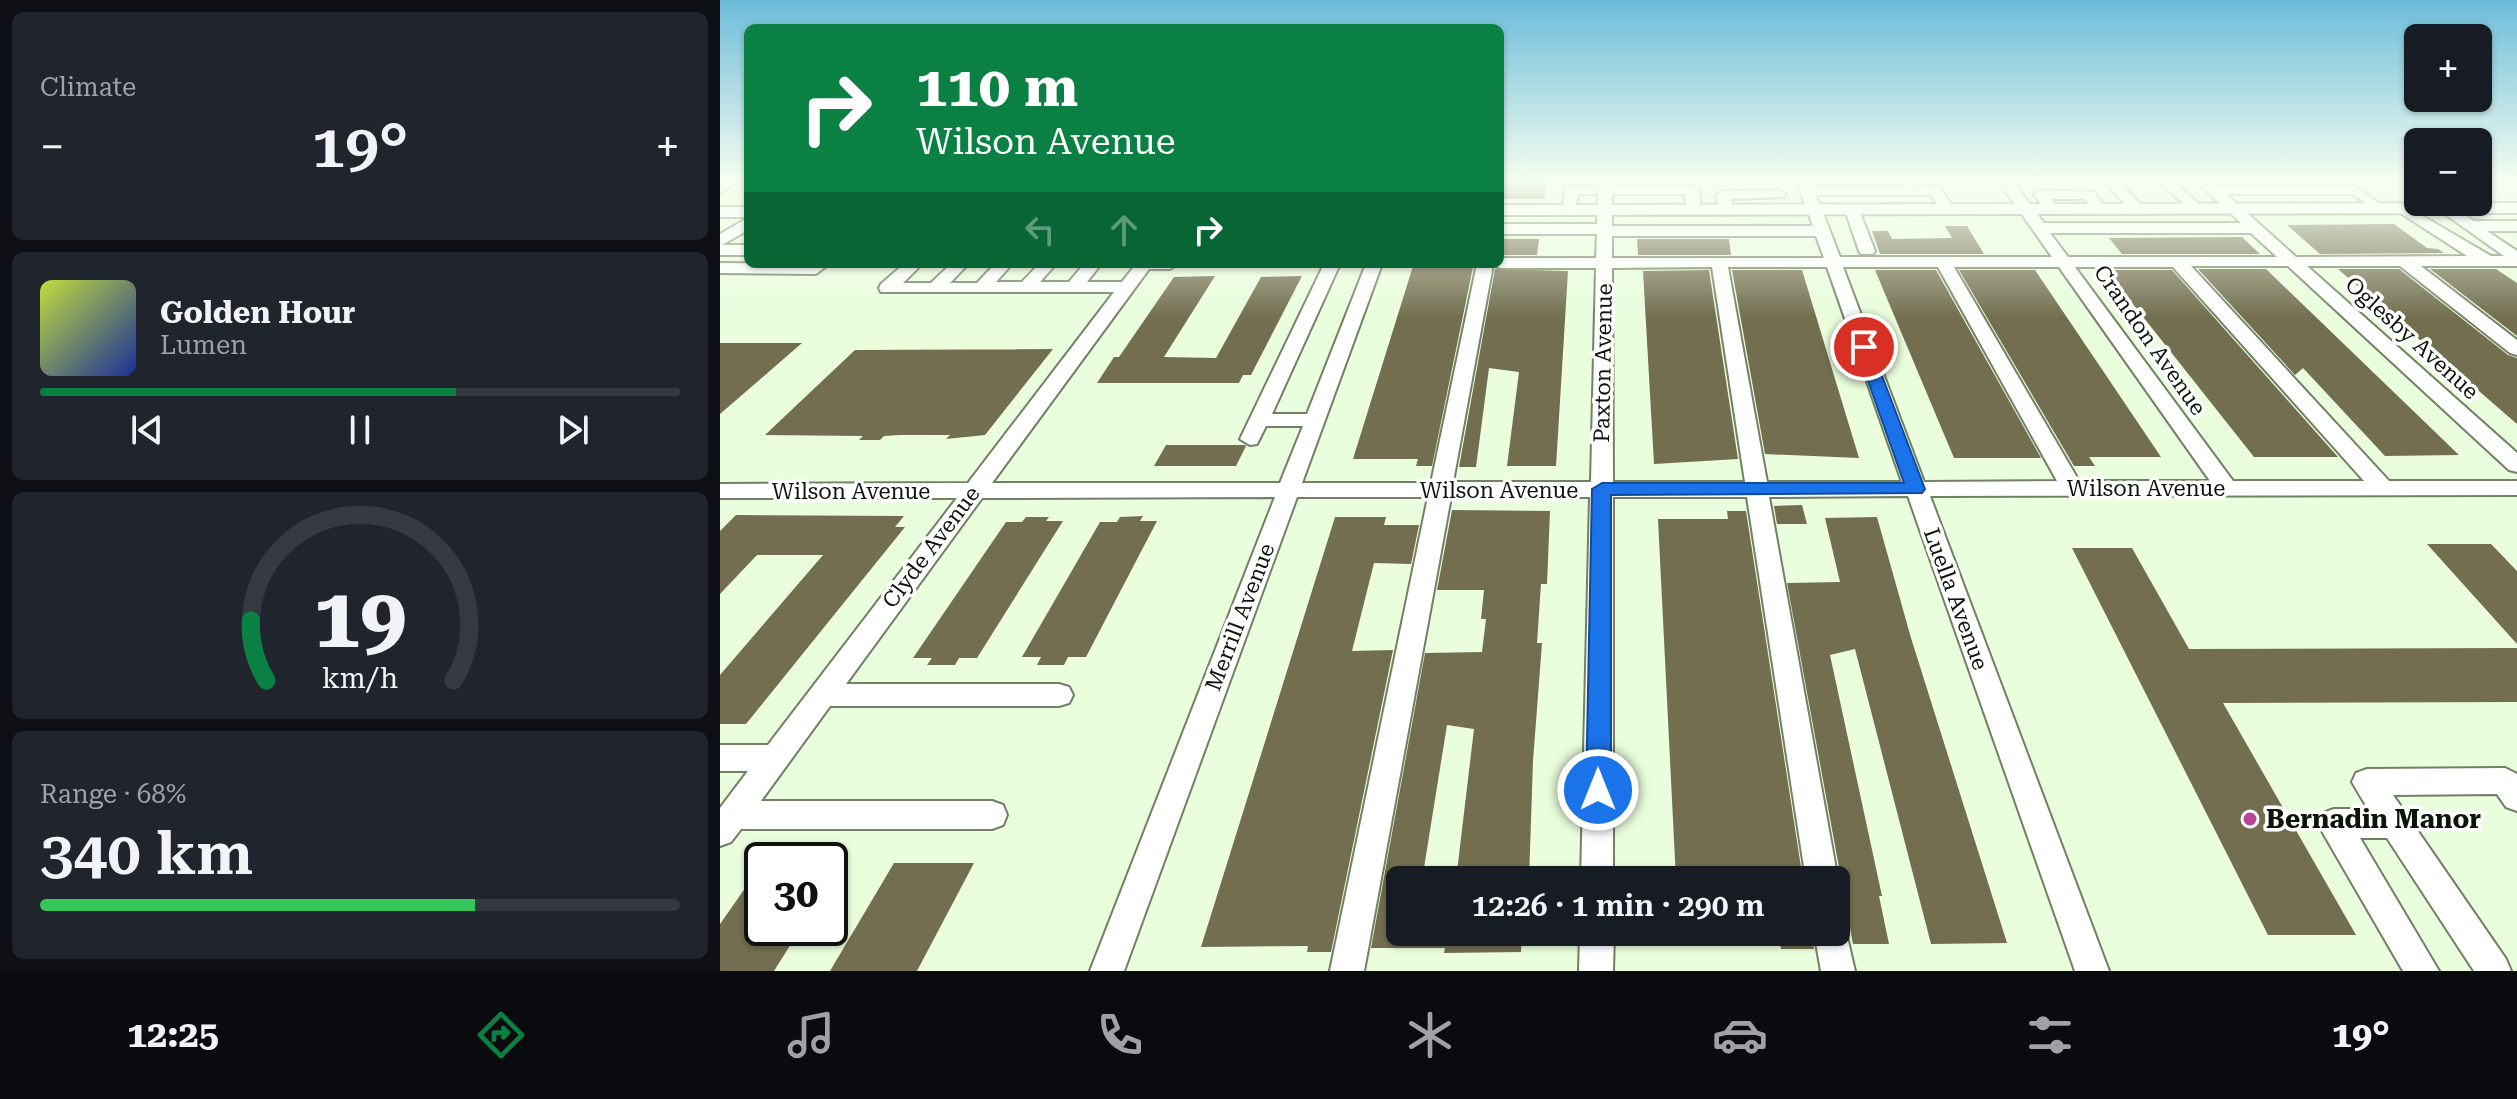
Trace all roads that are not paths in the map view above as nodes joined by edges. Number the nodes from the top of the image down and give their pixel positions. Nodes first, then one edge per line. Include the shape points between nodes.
1 (741, 227) edge
2 (1564, 227) edge
3 (1604, 227) edge
4 (1820, 227) edge
5 (1858, 227) edge
6 (2431, 227) edge
7 (2473, 227) edge
8 (2040, 228) joint
9 (2079, 228) junction
10 (2255, 228) joint
11 (1504, 229) edge
12 (1560, 229) junction
13 (720, 241) edge
14 (720, 250) edge
15 (744, 251) edge
16 (1867, 251) dead end
17 (1559, 255) dead end
18 (2098, 255) dead end
19 (2517, 259) edge
20 (2065, 261) junction
21 (2177, 261) junction
22 (2292, 261) junction
23 (2404, 261) junction
24 (2487, 261) junction
25 (1604, 262) junction
26 (1719, 262) junction
27 (1832, 262) junction
28 (1943, 262) junction
29 (1504, 263) edge
30 (720, 268) edge
31 (817, 268) edge
32 (910, 268) edge
33 (956, 268) edge
34 (1000, 268) edge
35 (1044, 268) edge
36 (1090, 268) edge
37 (1141, 268) edge
38 (1330, 268) edge
39 (1372, 268) edge
40 (1484, 268) edge
41 (1074, 287) junction
42 (1126, 287) junction
43 (935, 288) junction
44 (981, 288) junction
45 (1026, 288) junction
46 (2517, 349) edge
47 (1315, 420) junction
48 (2517, 465) edge
49 (2072, 488) junction
50 (2226, 488) junction
51 (2383, 488) junction
52 (2517, 488) edge
53 (1602, 489) junction
54 (1757, 489) junction
55 (1916, 489) junction
56 (1288, 490) junction
57 (1441, 490) junction
58 (720, 491) edge
59 (973, 491) junction
60 (822, 695) junction
61 (1059, 695) dead end
62 (720, 758) edge
63 (775, 758) junction
64 (2517, 797) edge
65 (992, 815) dead end
66 (726, 824) edge
67 (2395, 824) junction
68 (1597, 866) edge
69 (1820, 866) edge
70 (1597, 946) edge
71 (1834, 946) edge
72 (1107, 971) edge
73 (1347, 971) edge
74 (1596, 971) edge
75 (1838, 971) edge
76 (2092, 971) edge
77 (2422, 971) edge
78 (2494, 971) edge

1 - 13 street
2 - 12 street
3 - 25 street, Paxton Avenue
4 - 27 street, Luella Avenue
5 - 16 street
6 - 24 street
7 - 19 street
8 - 9 street
8 - 20 street, Crandon Avenue
9 - 10 street
9 - 18 street
10 - 22 street, Oglesby Avenue
11 - 12 street
12 - 17 street
14 - 15 street
19 - 24 street
20 - 21 street
20 - 28 street
20 - 50 street, Crandon Avenue
21 - 22 street
21 - 51 street
22 - 23 street
22 - 48 street, Oglesby Avenue
23 - 24 street
23 - 46 street
25 - 26 street
25 - 29 street
25 - 53 street, Paxton Avenue
26 - 27 street
26 - 54 street
27 - 28 street
27 - 55 street, Luella Avenue
28 - 49 street
30 - 31 street
32 - 43 street via 887,288
33 - 43 street
34 - 44 street
35 - 45 street
36 - 41 street
37 - 42 street, Clyde Avenue
38 - 47 street via 1255,429
39 - 47 street, Merrill Avenue
40 - 57 street
41 - 42 street
41 - 45 street
42 - 59 street, Clyde Avenue
43 - 44 street
44 - 45 street
47 - 56 street, Merrill Avenue
49 - 50 street, Wilson Avenue
49 - 55 street, Wilson Avenue
50 - 51 street, Wilson Avenue
51 - 52 street, Wilson Avenue
53 - 54 street, Wilson Avenue
53 - 57 street, Wilson Avenue
53 - 68 street, Paxton Avenue
54 - 55 street, Wilson Avenue
54 - 69 street
55 - 76 street, Luella Avenue
56 - 57 street, Wilson Avenue
56 - 59 street, Wilson Avenue
56 - 72 street, Merrill Avenue
57 - 73 street
58 - 59 street, Wilson Avenue
59 - 60 street, Clyde Avenue
60 - 61 street
60 - 63 street, Clyde Avenue
62 - 63 street
63 - 66 street, Clyde Avenue
64 - 67 street via 2505,781 2367,782
65 - 66 street
67 - 77 street via 2334,823
67 - 78 street
70 - 74 street
71 - 75 street

